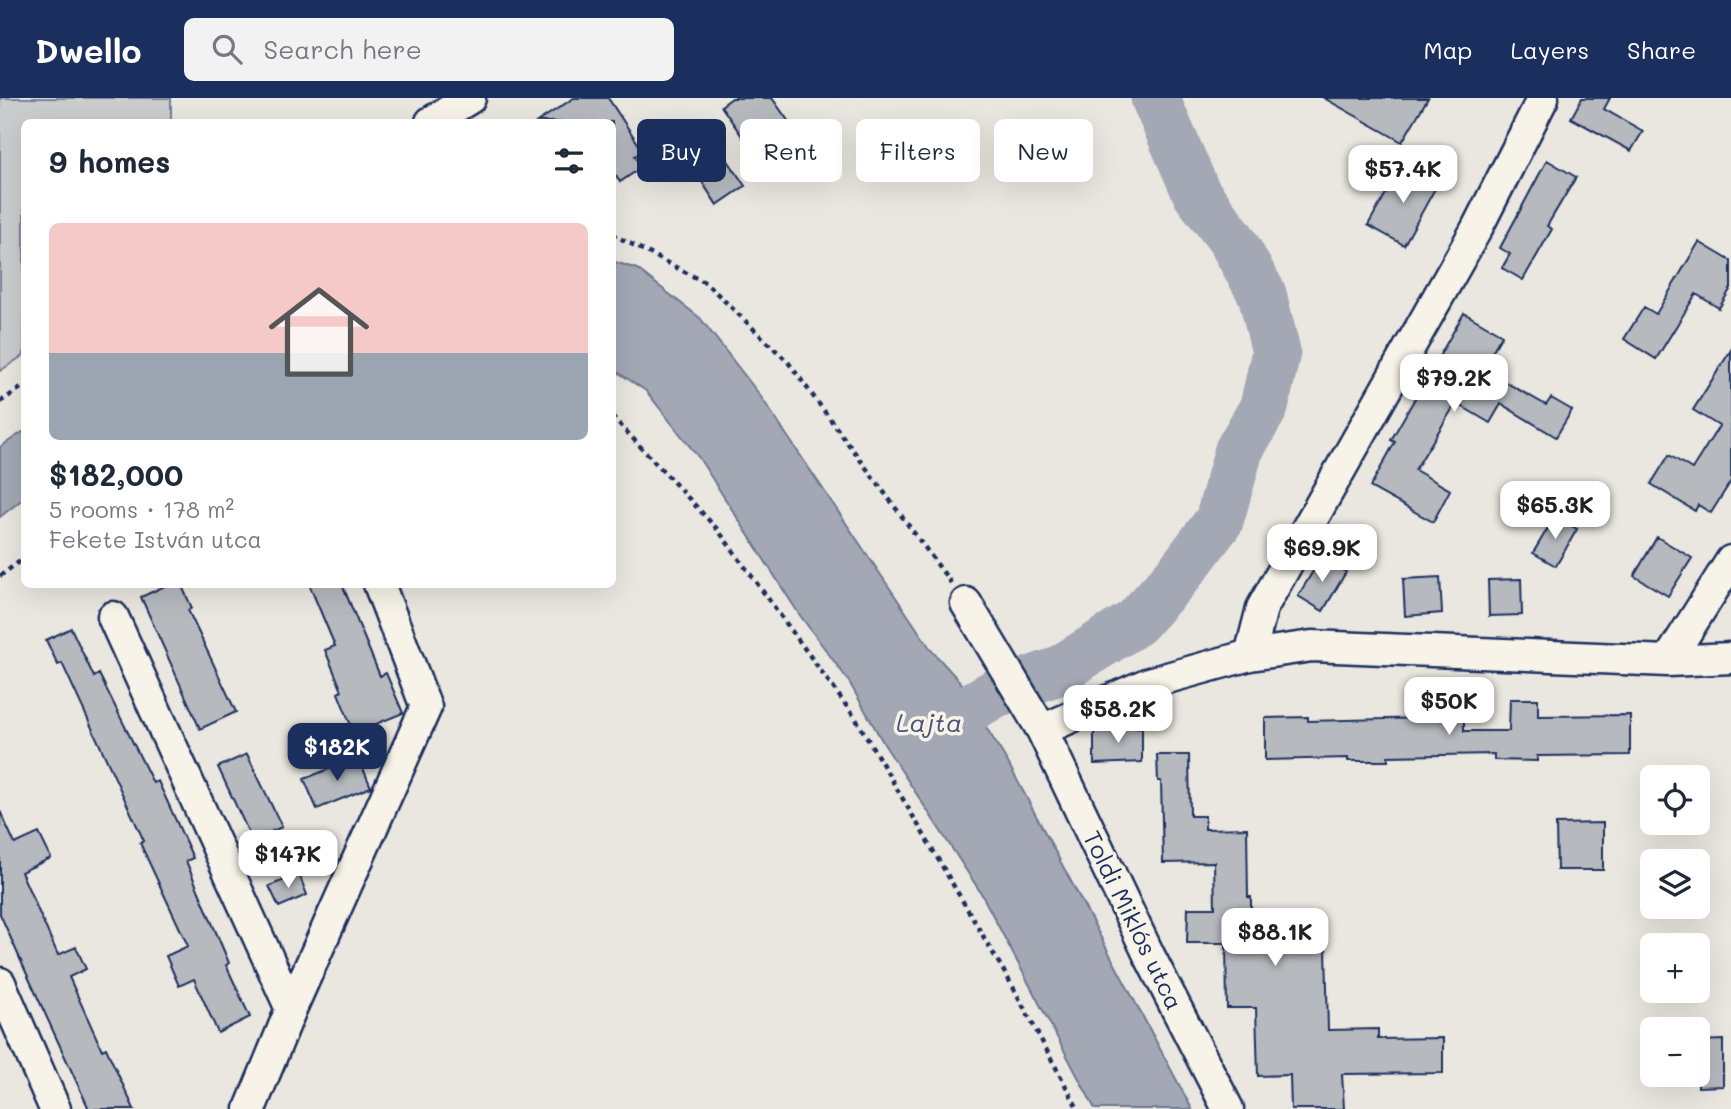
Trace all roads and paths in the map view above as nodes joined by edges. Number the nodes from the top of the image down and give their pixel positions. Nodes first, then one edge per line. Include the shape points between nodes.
1 (470, 98) edge
2 (1543, 98) edge
3 (436, 119) edge
4 (616, 236) edge
5 (21, 388) edge
6 (0, 402) edge
7 (616, 420) edge
8 (21, 560) edge
9 (1731, 561) edge
10 (0, 576) edge
11 (381, 588) edge
12 (966, 603) joint
13 (113, 617) dead end
14 (1250, 655) junction
15 (1731, 658) edge
16 (1668, 661) junction
17 (1036, 720) junction
18 (0, 983) edge
19 (291, 1009) junction
20 (55, 1109) edge
21 (250, 1109) edge
22 (1078, 1109) edge
23 (1228, 1109) edge

1 - 3 street
2 - 14 street via 1476,230 1262,608
4 - 12 path via 706,283 788,362
5 - 6 path
7 - 22 path via 718,530 856,719 1013,987
8 - 10 path
9 - 16 street
11 - 19 street via 426,707
12 - 17 street, Toldi Miklós utca
13 - 19 street
14 - 16 street via 1312,646
14 - 17 street
15 - 16 street
17 - 23 street, Toldi Miklós utca
18 - 20 street
19 - 21 street

